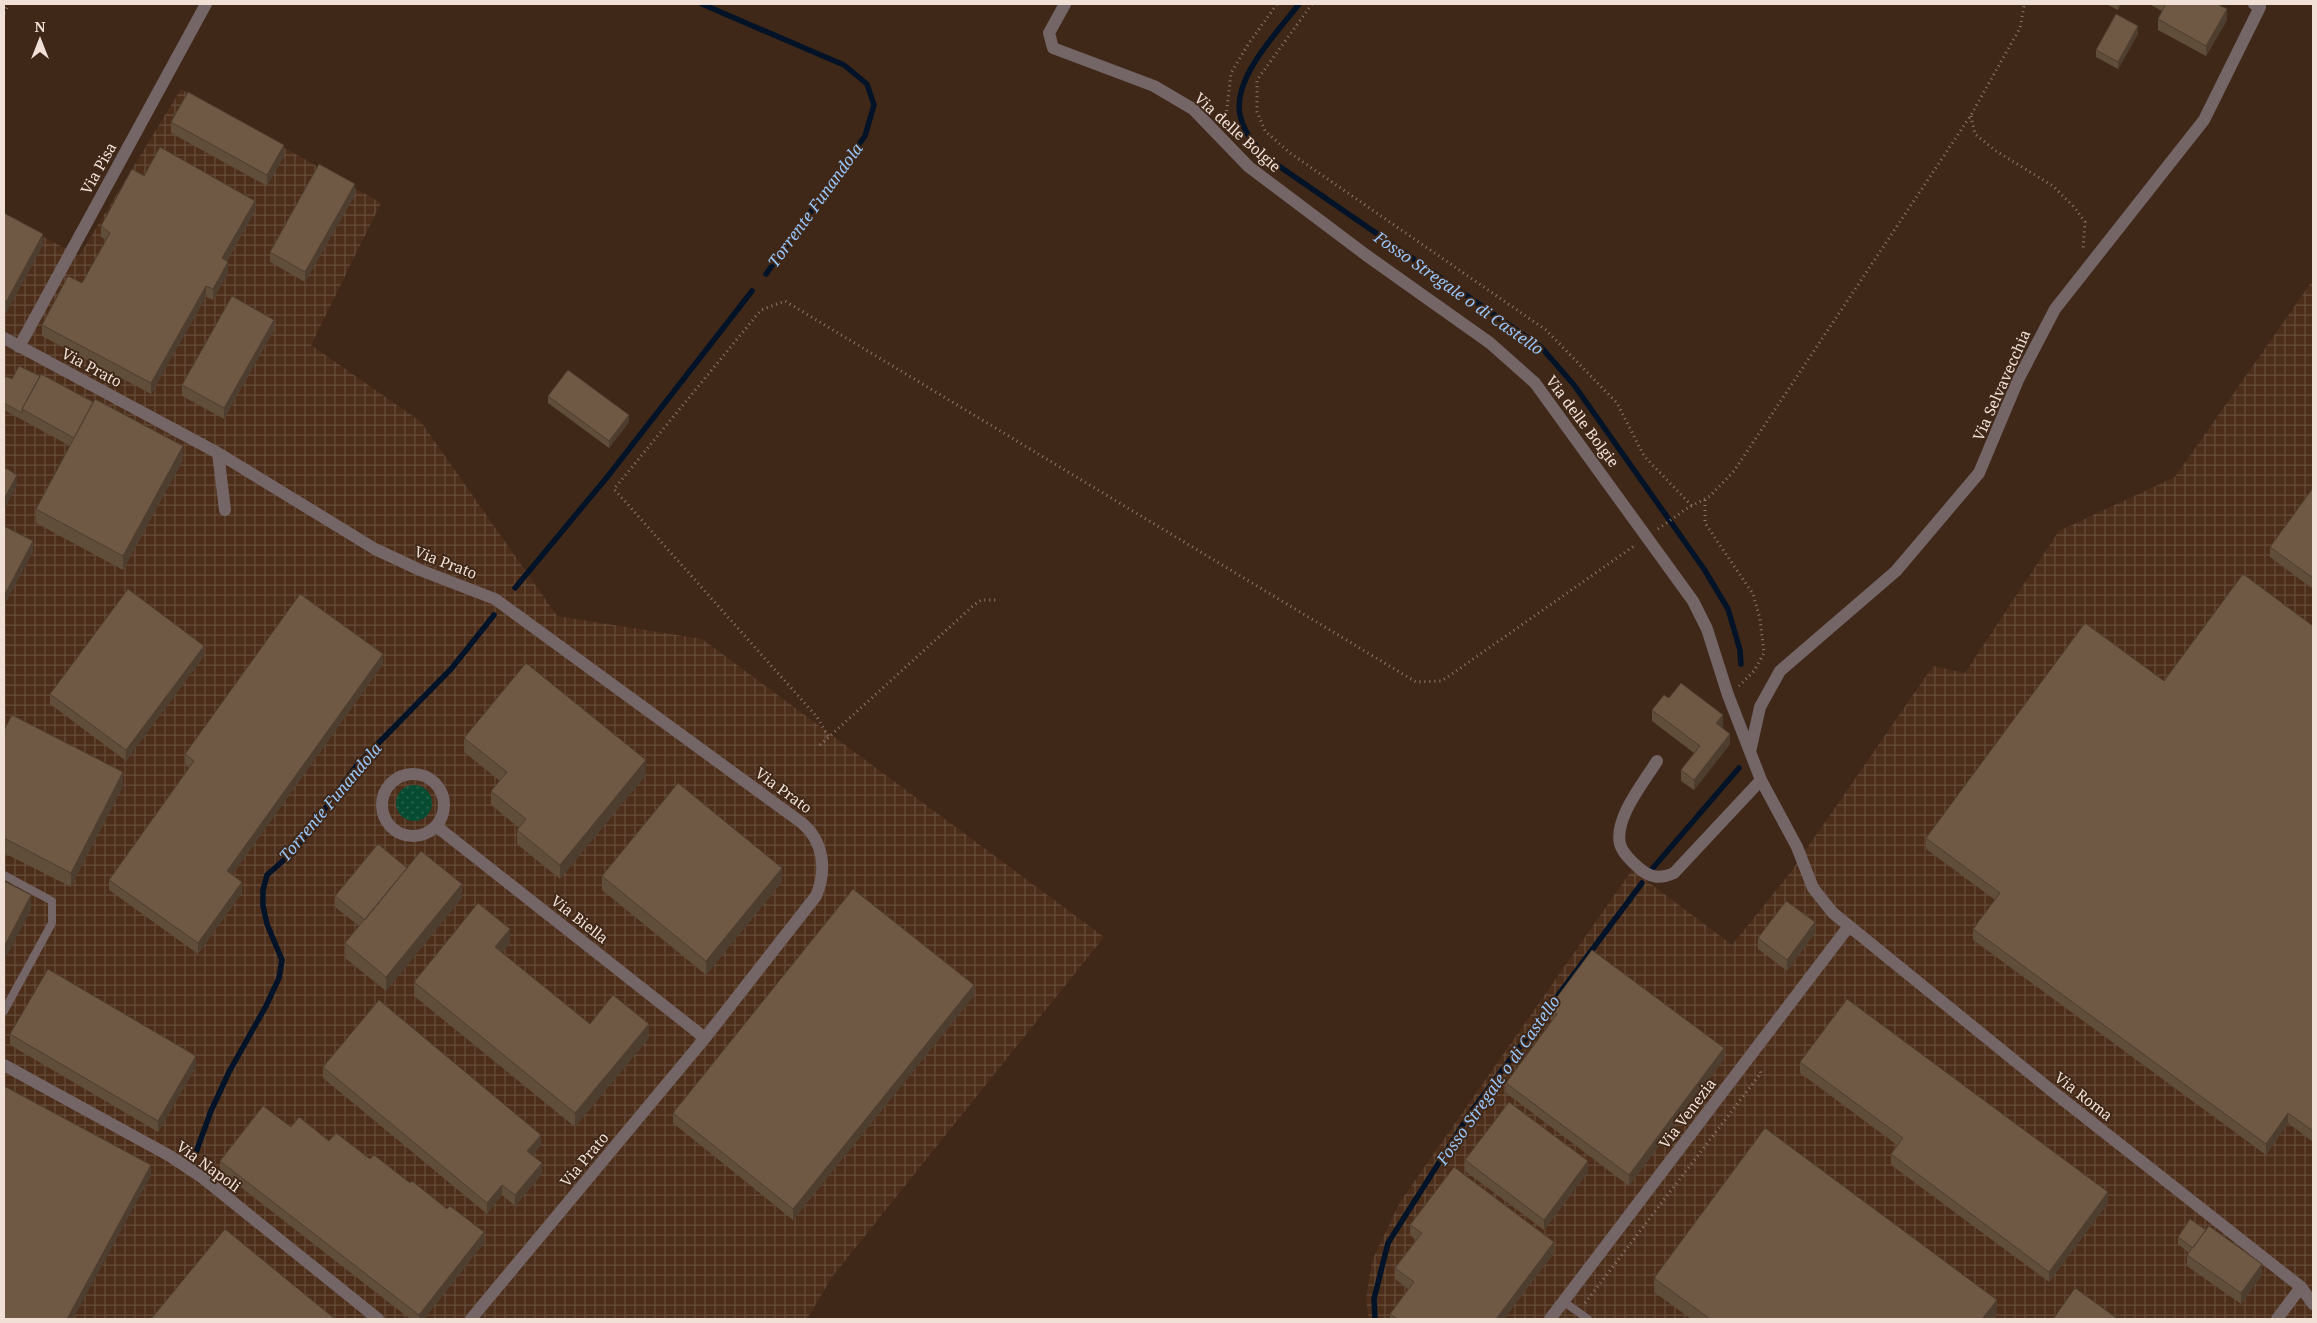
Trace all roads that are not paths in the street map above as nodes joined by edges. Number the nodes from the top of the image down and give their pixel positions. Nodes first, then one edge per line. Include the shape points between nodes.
1 (206, 4) edge
2 (1065, 4) edge
3 (2257, 6) edge
4 (4, 338) edge
5 (19, 347) junction
6 (218, 453) junction
7 (225, 510) dead end
8 (1750, 752) junction
9 (1657, 761) dead end
10 (1761, 780) junction
11 (436, 826) junction
12 (4, 875) edge
13 (1849, 926) junction
14 (4, 1011) edge
15 (704, 1038) junction
16 (4, 1065) edge
17 (2301, 1287) junction
18 (1564, 1302) junction
19 (2313, 1304) edge
20 (378, 1319) edge
21 (471, 1319) edge
22 (1550, 1319) edge
23 (1588, 1319) edge
24 (2276, 1319) edge

1 - 5 street, Via Pisa
2 - 8 street, Via delle Bolgie via 1048,33 1053,48 1154,86 1193,109 1249,166 1490,343 1535,383 1650,534 1697,608
3 - 8 street, Via Selvavecchia via 2204,120 2050,317 2018,380 1979,473 1896,571 1780,671 1760,707
4 - 5 street, Via Prato
5 - 6 street, Via Prato
6 - 7 street
6 - 15 street, Via Prato via 375,549 495,599 810,830 822,855 816,896
8 - 10 street, Via delle Bolgie
9 - 10 street via 1624,815 1620,837 1624,851 1638,867 1653,877 1674,874
10 - 13 street, Via Roma via 1797,847 1813,888 1833,913
11 - 11 street via 444,807 438,786 420,775 398,778 390,784 384,794 383,815 396,832 417,836
11 - 15 street, Via Biella
12 - 14 lane via 52,901 54,910 52,923
13 - 17 street, Via Roma via 2059,1097
13 - 18 street, Via Venezia
15 - 21 street, Via Prato
16 - 20 street, Via Napoli via 170,1156 203,1178
17 - 19 street, Via Roma
17 - 24 street
18 - 22 street, Via Venezia
18 - 23 lane

